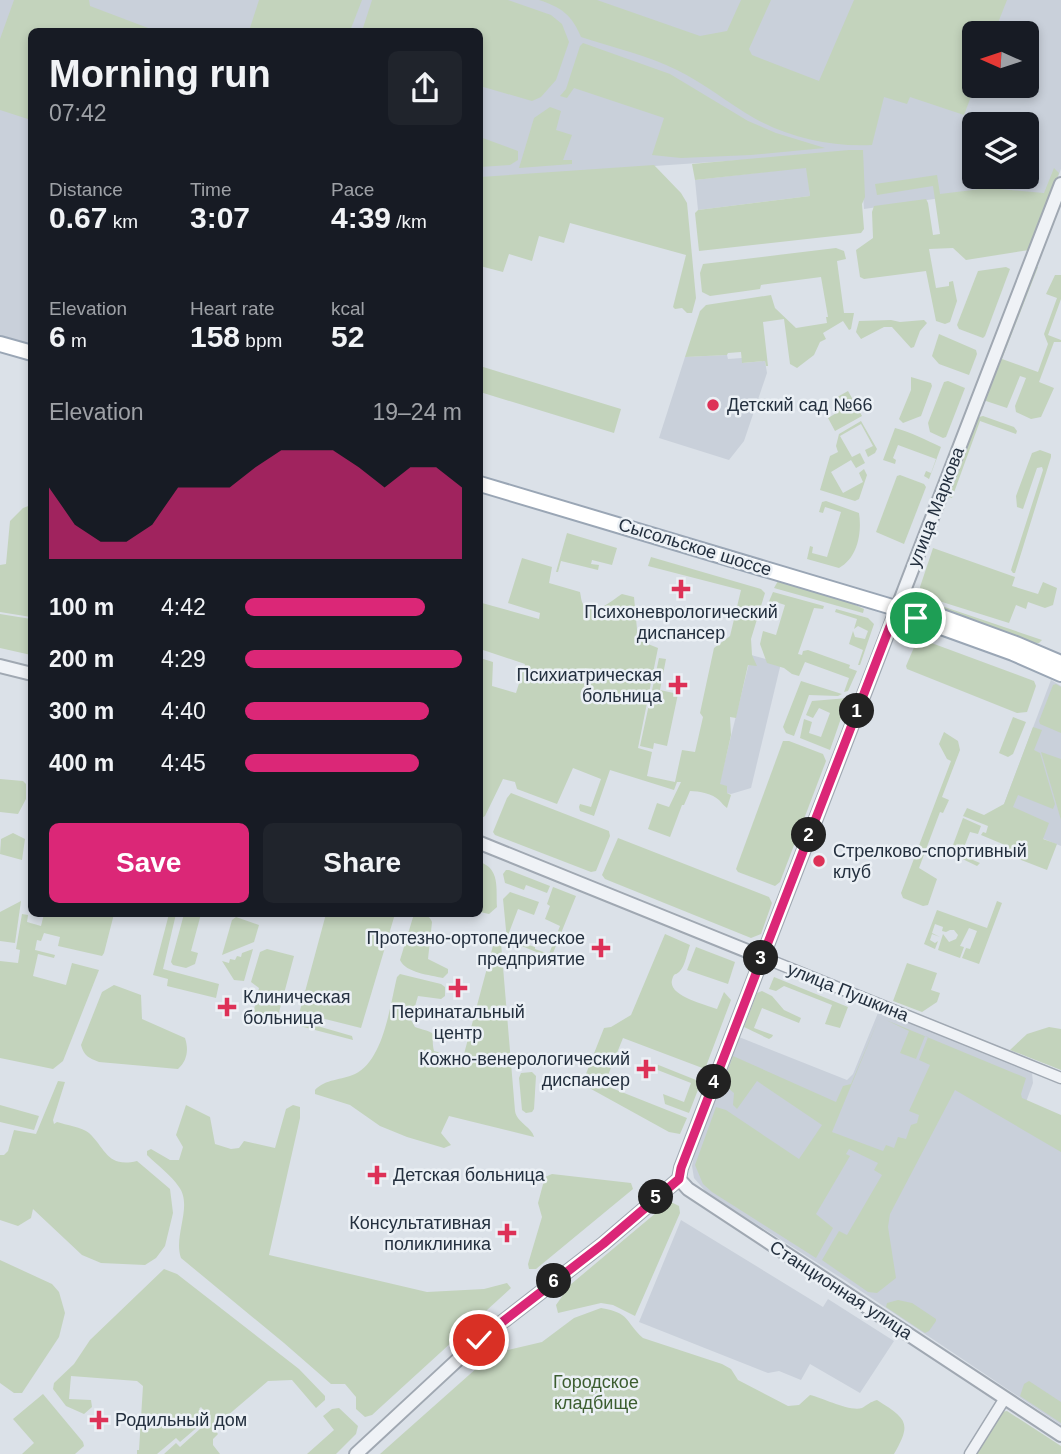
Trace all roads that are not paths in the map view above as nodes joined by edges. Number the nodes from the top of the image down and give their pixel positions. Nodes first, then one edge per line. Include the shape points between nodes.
1 (1061, 184) edge
2 (0, 344) edge
3 (28, 352) edge
4 (483, 485) edge
5 (903, 610) junction
6 (1061, 663) edge
7 (0, 666) edge
8 (28, 673) edge
9 (1061, 674) edge
10 (483, 844) edge
11 (762, 957) junction
12 (1061, 1078) edge
13 (679, 1179) junction
14 (1005, 1398) junction
15 (1061, 1435) edge
16 (356, 1454) edge
17 (970, 1454) edge

1 - 5 street, улица Маркова
2 - 3 main road
4 - 5 main road, Сысольское шоссе
5 - 6 main road, Сысольское шоссе via 934,614
5 - 9 main road, Сысольское шоссе
5 - 11 street, улица Маркова
7 - 8 street
10 - 11 street, улица Пушкина
11 - 12 street, улица Пушкина
11 - 13 street, улица Маркова
13 - 14 street, Станционная улица
13 - 16 street via 479,1340
14 - 15 street, Станционная улица
14 - 17 street

